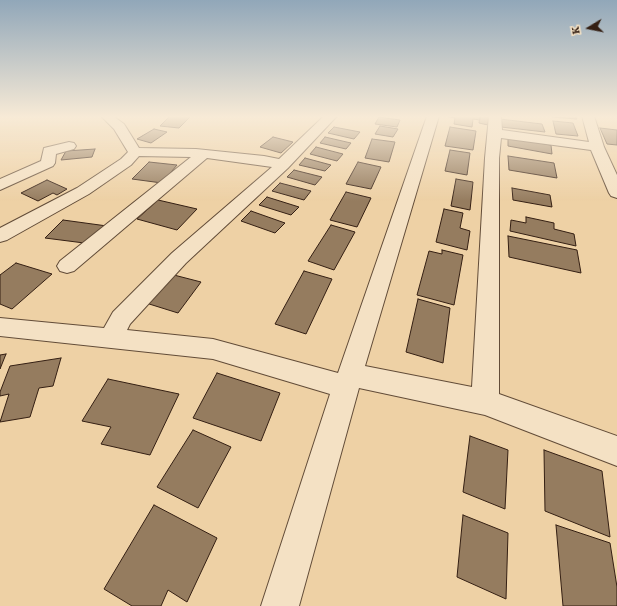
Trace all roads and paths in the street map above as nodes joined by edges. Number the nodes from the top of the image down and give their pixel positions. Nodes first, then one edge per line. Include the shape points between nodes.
1 (130, 144) edge
2 (303, 144) edge
3 (424, 144) edge
4 (493, 144) edge
5 (585, 144) edge
6 (69, 146) dead end
7 (597, 147) joint
8 (135, 152) junction
9 (204, 154) junction
10 (283, 165) junction
11 (0, 185) edge
12 (617, 193) edge
13 (0, 236) edge
14 (67, 266) dead end
15 (0, 327) edge
16 (111, 338) junction
17 (348, 381) junction
18 (485, 402) junction
19 (617, 451) edge
20 (280, 606) edge

1 - 8 street
2 - 10 street
3 - 17 street
4 - 18 street
5 - 7 street
6 - 11 street via 49,151 48,163
7 - 12 street
8 - 9 street
8 - 13 street via 126,162 83,191
9 - 10 street via 264,160
9 - 14 street
10 - 16 street via 179,258 121,318
15 - 16 street
16 - 17 street via 213,349
17 - 18 street
17 - 20 street
18 - 19 street

